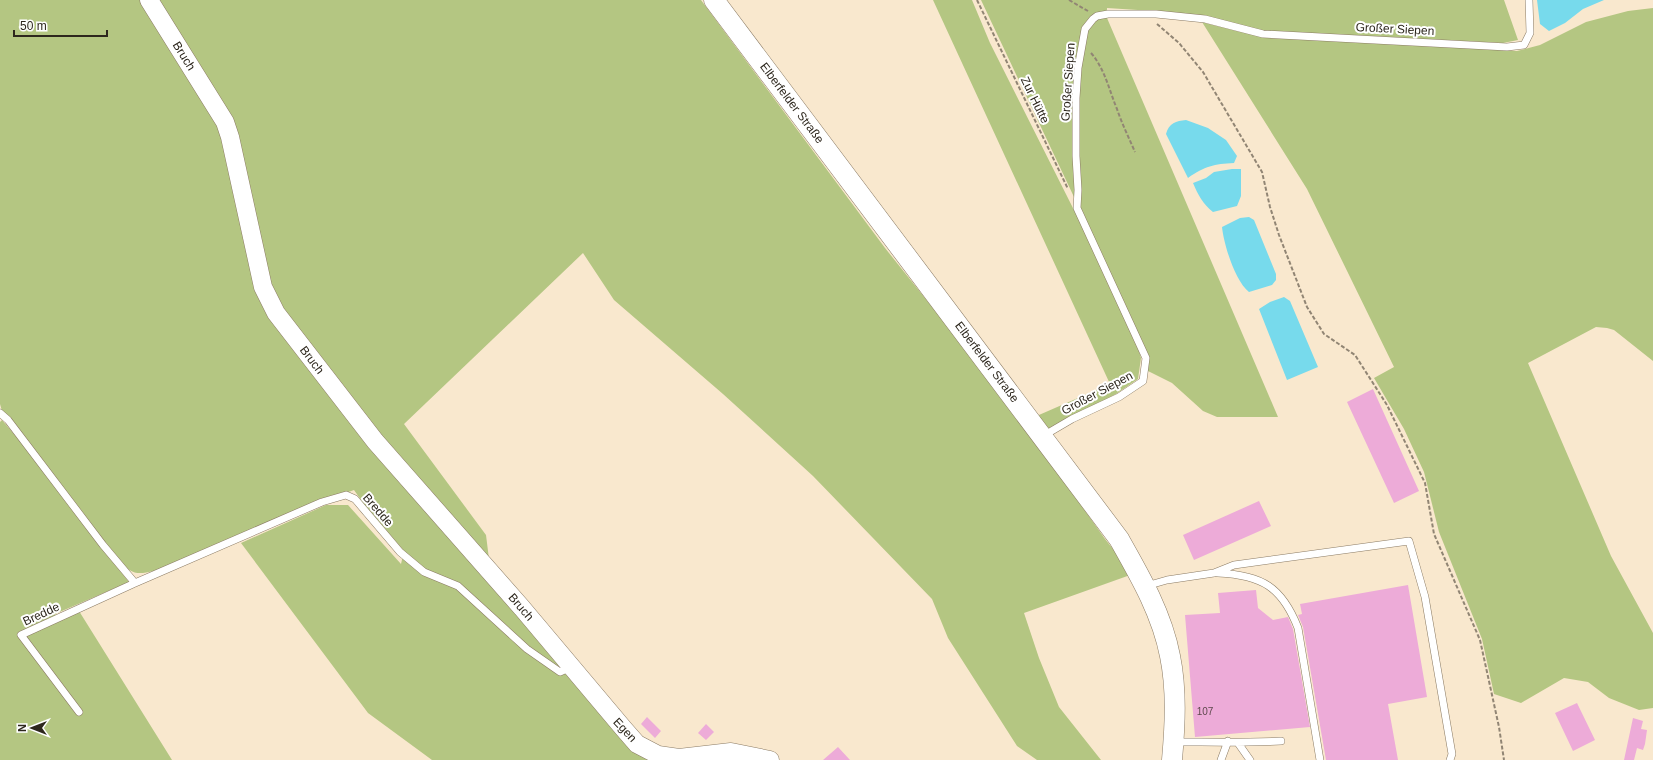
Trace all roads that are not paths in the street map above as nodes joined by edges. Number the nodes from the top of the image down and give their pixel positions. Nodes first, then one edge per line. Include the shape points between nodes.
1 (149, 0) edge
2 (714, 0) edge
3 (1529, 0) edge
4 (0, 413) edge
5 (1043, 436) junction
6 (1214, 573) junction
7 (135, 583) junction
8 (1145, 586) junction
9 (571, 667) junction
10 (79, 712) dead end
11 (1228, 741) junction
12 (1281, 741) dead end
13 (1238, 743) junction
14 (1173, 751) edge
15 (770, 760) edge
16 (1221, 760) edge
17 (1250, 760) edge
18 (1320, 760) edge
19 (1450, 760) edge

1 - 9 street, Bruch via 225,122 263,287 276,313 375,441
2 - 5 main road, Elberfelder Straße
3 - 5 lane, Großer Siepen via 1530,33 1524,45 1507,47 1263,34 1206,19 1144,14 1108,14 1093,19 1085,29 1081,43 1076,98 1077,208 1146,358 1143,381 1119,397
4 - 7 lane via 8,420 102,545
5 - 8 main road, Elberfelder Straße via 1119,539
6 - 8 lane
6 - 18 lane via 1243,575 1268,585 1291,609 1298,628
6 - 19 lane via 1234,565 1409,541 1425,598 1452,754
7 - 9 lane, Bredde via 322,502 346,495 355,499 400,552 424,572 458,586 527,649 560,672
7 - 10 lane, Bredde via 21,635
8 - 14 main road, Elberfelder Straße via 1162,624 1171,657 1175,697
9 - 15 street, Egen via 633,739 658,755 679,758 732,752
11 - 13 lane
11 - 14 lane
11 - 16 lane
12 - 13 lane
13 - 17 lane

